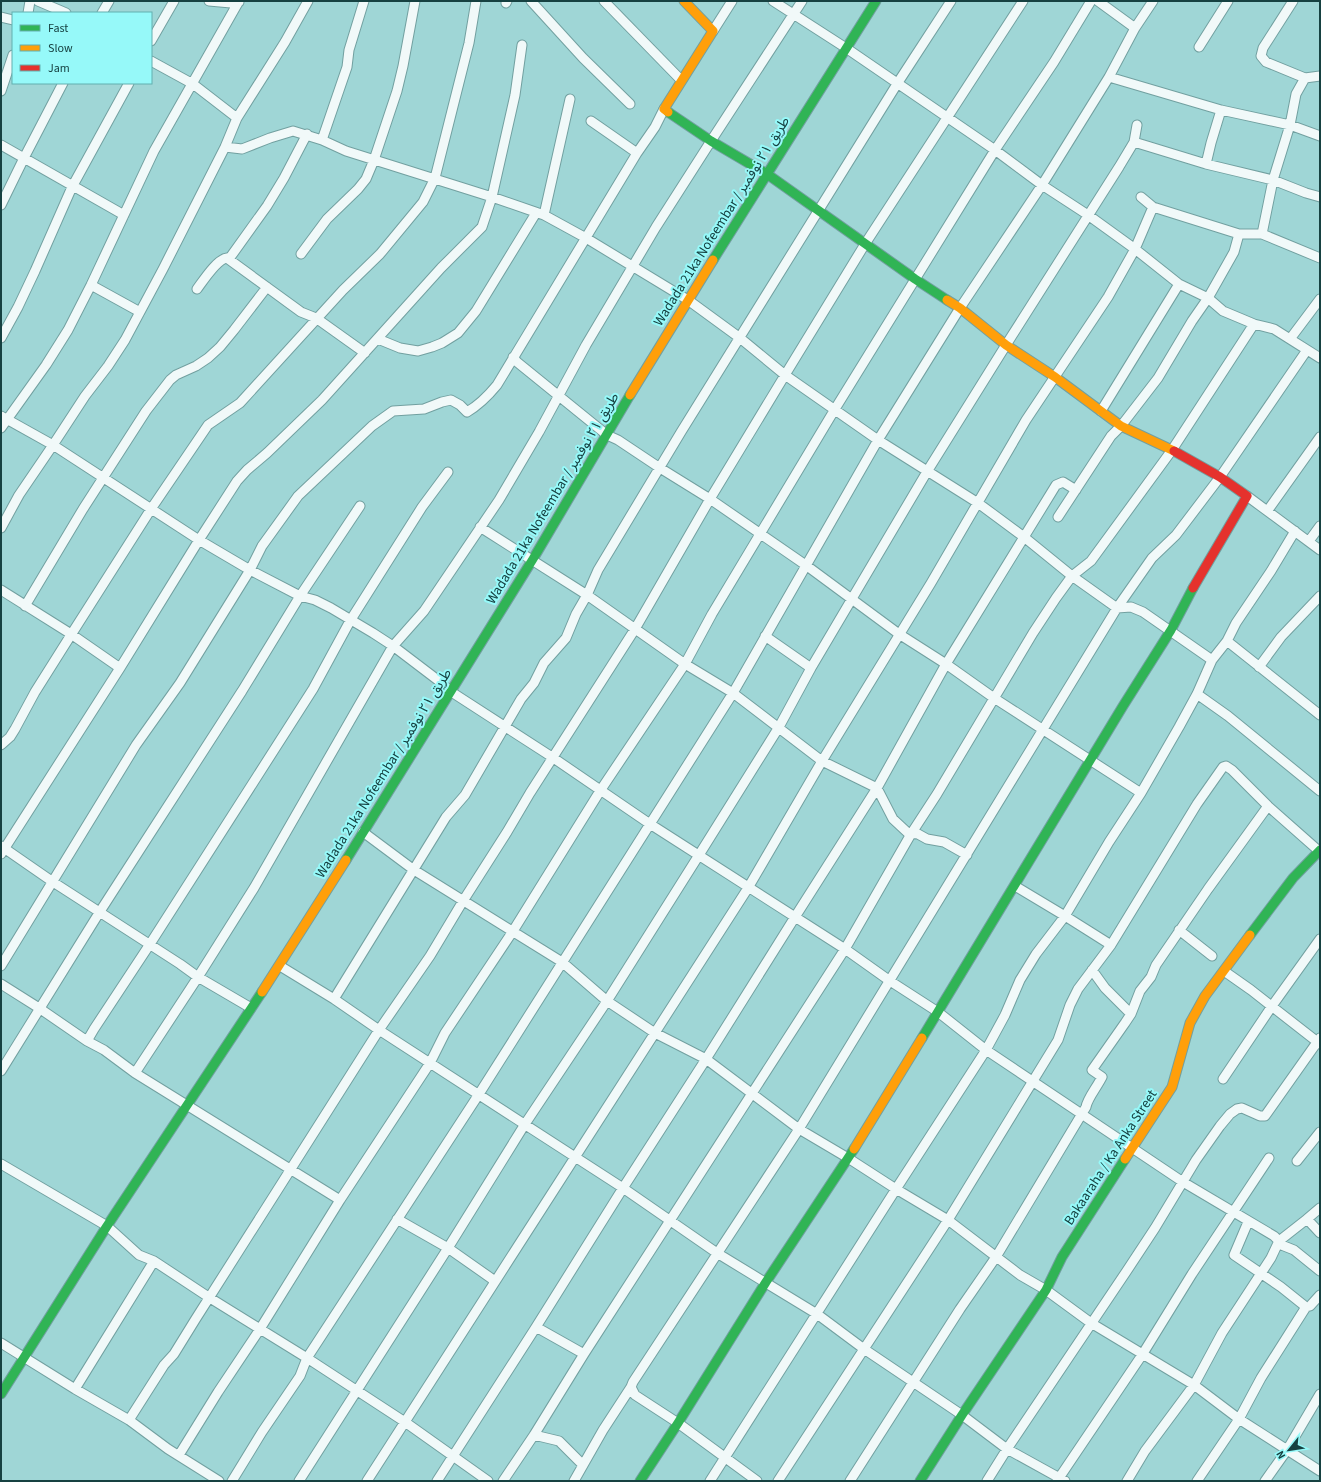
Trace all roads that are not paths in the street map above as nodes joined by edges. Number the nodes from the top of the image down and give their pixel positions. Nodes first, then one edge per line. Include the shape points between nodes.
1 (30, 1) edge
2 (38, 1) edge
3 (109, 1) edge
4 (174, 1) edge
5 (209, 1) edge
6 (239, 1) edge
7 (308, 1) edge
8 (364, 1) edge
9 (415, 1) edge
10 (476, 1) edge
11 (531, 1) edge
12 (604, 1) edge
13 (684, 1) edge
14 (732, 1) edge
15 (773, 1) edge
16 (802, 1) edge
17 (876, 1) edge
18 (951, 1) edge
19 (1023, 1) edge
20 (1091, 1) edge
21 (1098, 1) edge
22 (1153, 1) edge
23 (1228, 1) edge
24 (1293, 1) edge
25 (28, 12) edge
26 (64, 12) edge
27 (103, 12) edge
28 (793, 14) junction
29 (1, 17) edge
30 (12, 20) edge
31 (1135, 28) junction
32 (713, 31) junction
33 (152, 39) edge
34 (522, 45) dead end
35 (1199, 47) dead end
36 (846, 48) junction
37 (12, 58) edge
38 (152, 62) edge
39 (1319, 75) edge
40 (1109, 77) junction
41 (1304, 78) junction
42 (681, 80) junction
43 (62, 84) edge
44 (128, 84) edge
45 (193, 84) junction
46 (897, 84) junction
47 (1, 91) edge
48 (570, 99) dead end
49 (630, 104) dead end
50 (664, 109) junction
51 (1221, 110) junction
52 (947, 117) junction
53 (237, 118) junction
54 (591, 121) dead end
55 (1137, 125) dead end
56 (1290, 125) junction
57 (307, 134) junction
58 (1320, 136) edge
59 (322, 140) junction
60 (710, 141) junction
61 (1134, 142) junction
62 (1, 145) edge
63 (225, 147) junction
64 (995, 150) junction
65 (637, 153) junction
66 (24, 158) junction
67 (374, 160) junction
68 (1206, 164) junction
69 (767, 174) junction
70 (435, 178) junction
71 (1273, 180) junction
72 (1042, 185) junction
73 (72, 187) junction
74 (492, 197) junction
75 (1141, 197) dead end
76 (1320, 197) edge
77 (1, 205) edge
78 (1152, 207) junction
79 (818, 211) junction
80 (540, 214) junction
81 (124, 215) junction
82 (1088, 215) junction
83 (1239, 234) junction
84 (1262, 234) junction
85 (586, 238) junction
86 (865, 244) junction
87 (1135, 249) junction
88 (300, 254) dead end
89 (1320, 258) edge
90 (229, 260) junction
91 (634, 266) junction
92 (915, 279) junction
93 (1179, 284) junction
94 (91, 285) junction
95 (267, 287) junction
96 (197, 289) dead end
97 (1208, 298) junction
98 (1320, 299) edge
99 (688, 300) junction
100 (960, 308) junction
101 (140, 312) junction
102 (316, 318) junction
103 (1254, 324) junction
104 (1, 338) edge
105 (740, 338) junction
106 (378, 339) junction
107 (1290, 339) junction
108 (1006, 345) junction
109 (1307, 350) junction
110 (365, 354) junction
111 (513, 357) junction
112 (1320, 358) edge
113 (785, 374) junction
114 (1055, 377) junction
115 (558, 394) junction
116 (835, 409) junction
117 (1101, 411) junction
118 (3, 421) edge
119 (1121, 426) junction
120 (607, 435) junction
121 (1320, 437) edge
122 (878, 440) junction
123 (53, 445) junction
124 (1172, 450) junction
125 (660, 468) junction
126 (928, 470) junction
127 (448, 472) dead end
128 (1220, 477) junction
129 (102, 478) junction
130 (1076, 490) junction
131 (1247, 496) junction
132 (710, 499) junction
133 (978, 503) junction
134 (360, 506) dead end
135 (151, 509) junction
136 (1268, 510) junction
137 (1058, 517) dead end
138 (1320, 526) edge
139 (480, 527) junction
140 (1, 528) edge
141 (1295, 531) junction
142 (760, 533) junction
143 (1024, 536) junction
144 (199, 540) junction
145 (1309, 541) junction
146 (1320, 550) edge
147 (533, 559) junction
148 (807, 566) junction
149 (250, 570) junction
150 (1072, 576) junction
151 (1, 590) edge
152 (587, 595) junction
153 (300, 596) junction
154 (1320, 596) edge
155 (853, 599) junction
156 (25, 606) junction
157 (1116, 608) junction
158 (350, 621) junction
159 (635, 629) junction
160 (1170, 630) junction
161 (71, 634) junction
162 (900, 634) junction
163 (765, 636) junction
164 (1227, 641) junction
165 (393, 646) junction
166 (1212, 660) junction
167 (685, 664) junction
168 (946, 664) junction
169 (1259, 667) junction
170 (120, 668) junction
171 (811, 668) junction
172 (450, 691) junction
173 (733, 693) junction
174 (1197, 694) junction
175 (994, 698) junction
176 (1320, 715) edge
177 (504, 727) junction
178 (779, 727) junction
179 (1042, 730) junction
180 (1, 745) edge
181 (552, 758) junction
182 (822, 761) junction
183 (1090, 761) junction
184 (877, 788) junction
185 (600, 791) junction
186 (1320, 791) edge
187 (1141, 793) junction
188 (1268, 806) junction
189 (650, 824) junction
190 (363, 832) junction
191 (911, 834) junction
192 (2, 850) edge
193 (1320, 851) edge
194 (699, 855) junction
195 (967, 855) junction
196 (414, 870) junction
197 (53, 882) junction
198 (1015, 886) junction
199 (748, 888) junction
200 (463, 901) junction
201 (100, 913) junction
202 (1065, 916) junction
203 (795, 917) junction
204 (1179, 930) junction
205 (513, 931) junction
206 (1320, 939) edge
207 (150, 944) junction
208 (1111, 946) junction
209 (845, 949) junction
210 (1212, 956) dead end
211 (562, 962) junction
212 (1, 966) edge
213 (280, 966) junction
214 (1092, 970) junction
215 (1224, 971) junction
216 (198, 977) junction
217 (890, 981) junction
218 (1, 984) edge
219 (334, 998) junction
220 (607, 1001) junction
221 (1272, 1006) junction
222 (40, 1008) junction
223 (251, 1008) junction
224 (938, 1012) junction
225 (1131, 1014) junction
226 (379, 1030) junction
227 (655, 1033) junction
228 (87, 1041) junction
229 (1319, 1041) edge
230 (986, 1050) junction
231 (706, 1059) junction
232 (430, 1063) junction
233 (1, 1071) edge
234 (135, 1073) junction
235 (1223, 1079) dead end
236 (1032, 1081) junction
237 (479, 1094) junction
238 (751, 1094) junction
239 (187, 1106) junction
240 (1081, 1114) junction
241 (525, 1124) junction
242 (799, 1129) junction
243 (1320, 1132) edge
244 (1133, 1148) junction
245 (575, 1157) junction
246 (848, 1158) junction
247 (1269, 1158) dead end
248 (1297, 1161) dead end
249 (4, 1166) edge
250 (291, 1168) junction
251 (1, 1175) edge
252 (1183, 1182) junction
253 (623, 1188) junction
254 (896, 1189) junction
255 (340, 1200) junction
256 (1320, 1208) edge
257 (1234, 1212) junction
258 (397, 1219) junction
259 (1307, 1219) junction
260 (670, 1220) junction
261 (948, 1220) junction
262 (1248, 1222) junction
263 (107, 1226) junction
264 (1320, 1233) edge
265 (1279, 1243) junction
266 (448, 1248) junction
267 (717, 1253) junction
268 (996, 1257) junction
269 (154, 1261) junction
270 (1320, 1271) edge
271 (1260, 1273) junction
272 (495, 1281) junction
273 (766, 1282) junction
274 (1046, 1290) junction
275 (1320, 1295) edge
276 (210, 1298) junction
277 (1306, 1307) junction
278 (817, 1314) junction
279 (1091, 1323) junction
280 (536, 1327) junction
281 (260, 1329) junction
282 (1, 1343) edge
283 (864, 1349) junction
284 (584, 1354) junction
285 (1142, 1355) junction
286 (23, 1358) junction
287 (307, 1358) junction
288 (914, 1382) junction
289 (1194, 1385) junction
290 (631, 1387) junction
291 (75, 1389) junction
292 (356, 1390) junction
293 (1, 1394) edge
294 (1320, 1394) edge
295 (962, 1415) junction
296 (1239, 1419) junction
297 (129, 1420) junction
298 (405, 1422) junction
299 (678, 1423) junction
300 (534, 1435) junction
301 (1007, 1449) junction
302 (1287, 1450) junction
303 (179, 1455) junction
304 (452, 1457) junction
305 (725, 1457) junction
306 (583, 1465) junction
307 (1320, 1471) edge
308 (1061, 1480) edge
309 (219, 1481) edge
310 (232, 1481) edge
311 (299, 1481) edge
312 (367, 1481) edge
313 (437, 1481) edge
314 (488, 1481) edge
315 (503, 1481) edge
316 (574, 1481) edge
317 (640, 1481) edge
318 (710, 1481) edge
319 (757, 1481) edge
320 (778, 1481) edge
321 (850, 1481) edge
322 (920, 1481) edge
323 (987, 1481) edge
324 (1127, 1481) edge
325 (1197, 1481) edge
326 (1265, 1481) edge

1 - 25 street
2 - 26 street
3 - 27 street
4 - 33 street
5 - 6 street
6 - 45 street
7 - 53 street
8 - 59 street
9 - 67 street via 397,91
10 - 70 street via 469,43
11 - 49 street via 583,58
12 - 42 street
13 - 32 street
14 - 32 street
15 - 28 street
16 - 28 street
17 - 36 street, Wadada 21ka Nofeembar / طريق ٢١ نوفمبر
18 - 46 street
19 - 52 street
20 - 64 street
21 - 31 street
22 - 31 street
23 - 35 street
24 - 41 street via 1263,48 1261,56 1266,62
28 - 36 street
28 - 60 street
29 - 30 street
31 - 40 street
32 - 42 street
34 - 74 street via 515,95
36 - 46 street
36 - 69 street, Wadada 21ka Nofeembar / طريق ٢١ نوفمبر
37 - 47 street
38 - 45 street
39 - 41 street
40 - 51 street
40 - 72 street
41 - 56 street via 1296,94
42 - 50 street
43 - 66 street
44 - 73 street
45 - 53 street
45 - 81 street via 157,145
46 - 52 street
46 - 79 street
48 - 80 street
50 - 60 street
50 - 65 street
51 - 56 street
51 - 68 street
52 - 64 street
52 - 86 street
53 - 63 street
54 - 65 street
55 - 61 street
56 - 58 street
56 - 71 street
57 - 59 street
57 - 63 street via 293,131 242,149
57 - 90 street via 267,206
59 - 67 street
60 - 69 street
60 - 91 street
61 - 68 street
61 - 82 street
62 - 66 street
63 - 101 street
64 - 72 street
64 - 92 street
65 - 85 street
66 - 73 street
66 - 77 street
67 - 70 street
67 - 88 street via 363,184 327,219
68 - 71 street
69 - 79 street
69 - 99 street, Wadada 21ka Nofeembar / طريق ٢١ نوفمبر
70 - 74 street
70 - 102 street via 423,202 400,231
71 - 76 street
71 - 84 street
72 - 82 street
72 - 100 street
73 - 81 street
73 - 104 street via 35,271
74 - 80 street
74 - 106 street via 482,227 441,268
75 - 78 street
78 - 83 street
78 - 87 street
79 - 86 street
79 - 105 street
80 - 85 street
80 - 106 street via 476,311 458,333 432,347 418,351 400,348
81 - 94 street
82 - 87 street
82 - 108 street
83 - 84 street
83 - 97 street via 1234,252
84 - 89 street
85 - 91 street
85 - 111 street
86 - 92 street
86 - 113 street
87 - 93 street
87 - 114 street via 1108,297
90 - 95 street
90 - 96 street via 222,259
91 - 99 street
91 - 115 street
92 - 100 street
92 - 116 street
93 - 97 street
93 - 117 street
94 - 101 street
94 - 118 street via 68,330 46,365
95 - 102 street via 301,312
95 - 129 street via 220,347 196,366 170,380 143,415
97 - 103 street via 1223,311
97 - 119 street via 1158,378
98 - 107 street
99 - 105 street
99 - 120 street, Wadada 21ka Nofeembar / طريق ٢١ نوفمبر
100 - 108 street
100 - 122 street
101 - 123 street via 116,353
102 - 110 street
102 - 135 street via 308,330 240,403 208,425
103 - 107 street via 1274,329
103 - 124 street
105 - 113 street
105 - 125 street
106 - 110 street
107 - 109 street
108 - 114 street
108 - 126 street
109 - 112 street
109 - 128 street
110 - 144 street via 322,400 247,470 228,494
111 - 115 street
111 - 149 street via 488,396 467,412 451,400 424,409 393,411 382,418 298,496 262,546
113 - 116 street
113 - 132 street
114 - 117 street
114 - 133 street via 1026,420
115 - 120 street
115 - 139 street via 535,439
116 - 122 street
116 - 142 street
117 - 119 street
118 - 123 street
119 - 124 street
119 - 130 street via 1111,436
120 - 125 street
120 - 147 street, Wadada 21ka Nofeembar / طريق ٢١ نوفمبر
121 - 136 street
122 - 126 street
122 - 148 street
123 - 129 street
123 - 140 street via 19,495
124 - 128 street
124 - 150 street via 1091,561
125 - 132 street
125 - 152 street via 598,570
126 - 133 street
126 - 155 street
127 - 158 street via 422,507
128 - 131 street
128 - 157 street via 1176,535 1152,558
129 - 135 street
129 - 156 street
130 - 137 street
130 - 143 street via 1063,482 1056,485
131 - 136 street
131 - 160 street
132 - 142 street
132 - 159 street
133 - 143 street
133 - 162 street
134 - 153 street
135 - 144 street
135 - 161 street
136 - 141 street
138 - 145 street
139 - 147 street
139 - 165 street via 424,611
141 - 145 street
141 - 164 street
142 - 148 street
142 - 167 street
143 - 150 street
143 - 168 street
144 - 149 street
144 - 170 street
145 - 146 street
147 - 152 street
147 - 172 street, Wadada 21ka Nofeembar / طريق ٢١ نوفمبر
148 - 155 street
148 - 163 street
149 - 153 street
149 - 197 street via 180,683 136,745
150 - 157 street
150 - 175 street via 1037,627
151 - 156 street
152 - 159 street
152 - 177 street via 566,638 544,663 534,684 521,699
153 - 158 street via 321,603
153 - 201 street
154 - 169 street via 1281,637
155 - 162 street
155 - 171 street
156 - 161 street
157 - 160 street via 1131,607
157 - 179 street
158 - 165 street
158 - 207 street via 313,689
159 - 167 street
159 - 181 street
160 - 166 street
160 - 183 street
161 - 170 street
161 - 180 street via 10,738
162 - 168 street
162 - 182 street
163 - 171 street
163 - 173 street
164 - 166 street
164 - 169 street
165 - 172 street
165 - 216 street via 254,888
166 - 174 street
167 - 173 street
167 - 185 street
168 - 175 street
168 - 184 street
169 - 176 street
170 - 192 street
171 - 178 street
172 - 177 street
172 - 190 street, Wadada 21ka Nofeembar / طريق ٢١ نوفمبر
173 - 178 street
173 - 189 street
174 - 186 street
174 - 187 street
175 - 179 street
175 - 191 street
177 - 181 street
177 - 196 street via 465,795 446,817
178 - 182 street
178 - 194 street
179 - 183 street
179 - 195 street
181 - 185 street
181 - 200 street
182 - 184 street
182 - 199 street
183 - 187 street
183 - 198 street
184 - 191 street via 893,819
184 - 203 street
185 - 189 street
185 - 205 street
187 - 202 street
188 - 193 street
188 - 204 street
188 - 208 street via 1232,770 1223,767
189 - 194 street
189 - 211 street
190 - 196 street
190 - 213 street, Wadada 21ka Nofeembar / طريق ٢١ نوفمبر
191 - 195 street via 944,842
191 - 209 street
192 - 197 street
193 - 215 street, Bakaaraha / Ka Anka Street via 1284,890
194 - 199 street
194 - 220 street
195 - 217 street
196 - 200 street
196 - 219 street
197 - 201 street
197 - 212 street
198 - 202 street
198 - 224 street
199 - 203 street
199 - 227 street
200 - 205 street
200 - 226 street via 430,956
201 - 207 street
201 - 222 street
202 - 208 street
202 - 230 street via 1020,980
203 - 209 street
203 - 231 street
204 - 210 street
204 - 225 street via 1140,991
205 - 211 street
205 - 232 street via 449,1026
206 - 221 street
207 - 216 street
207 - 228 street
208 - 214 street
209 - 217 street
209 - 238 street
211 - 220 street
211 - 237 street
213 - 219 street
213 - 223 street, Wadada 21ka Nofeembar / طريق ٢١ نوفمبر
214 - 225 street
214 - 236 street via 1070,1005 1058,1040
215 - 221 street
215 - 244 street, Bakaaraha / Ka Anka Street via 1205,996 1190,1023 1172,1087
216 - 223 street
216 - 234 street
217 - 224 street
217 - 242 street
218 - 222 street
219 - 226 street
220 - 227 street
220 - 241 street
221 - 229 street
221 - 235 street
222 - 228 street
222 - 233 street
223 - 239 street, Wadada 21ka Nofeembar / طريق ٢١ نوفمبر
224 - 230 street
224 - 246 street
225 - 240 street via 1092,1070 1102,1077
226 - 232 street
226 - 250 street
227 - 231 street
227 - 245 street
228 - 234 street
229 - 252 street via 1265,1116 1242,1108 1230,1114 1211,1137
230 - 236 street
230 - 254 street
231 - 238 street
231 - 253 street
232 - 237 street
232 - 255 street
234 - 239 street
236 - 240 street
236 - 261 street
237 - 241 street
237 - 258 street
238 - 242 street
238 - 260 street
239 - 250 street
239 - 263 street, Wadada 21ka Nofeembar / طريق ٢١ نوفمبر
240 - 244 street
240 - 268 street
241 - 245 street
241 - 266 street
242 - 246 street
242 - 267 street
243 - 248 street
244 - 252 street
244 - 274 street, Bakaaraha / Ka Anka Street via 1062,1257
245 - 253 street
245 - 272 street
246 - 254 street
246 - 273 street
247 - 257 street
249 - 251 street
249 - 263 street
250 - 255 street
250 - 276 street
252 - 257 street
252 - 279 street
253 - 260 street
253 - 280 street
254 - 261 street
254 - 278 street
255 - 281 street
256 - 259 street
257 - 262 street
257 - 285 street
258 - 266 street
258 - 287 street
259 - 264 street
259 - 265 street
260 - 267 street
260 - 284 street
261 - 268 street
261 - 283 street
262 - 265 street via 1274,1236
262 - 271 street via 1234,1255
263 - 269 street via 139,1255
263 - 286 street, Wadada 21ka Nofeembar / طريق ٢١ نوفمبر
265 - 270 street via 1294,1250
265 - 271 street
266 - 272 street
266 - 292 street
267 - 273 street
267 - 290 street
268 - 274 street
268 - 288 street
269 - 276 street
269 - 291 street
271 - 277 street
271 - 289 street via 1222,1333
272 - 298 street
273 - 278 street
273 - 299 street
274 - 279 street
274 - 295 street, Bakaaraha / Ka Anka Street
275 - 277 street
276 - 281 street
276 - 297 street
277 - 296 street via 1261,1378
278 - 283 street
278 - 305 street
279 - 285 street
279 - 301 street
280 - 284 street
280 - 304 street
281 - 287 street
281 - 303 street
282 - 286 street
283 - 288 street
283 - 320 street
284 - 300 street
285 - 289 street
285 - 308 street
286 - 291 street
286 - 293 street, Wadada 21ka Nofeembar / طريق ٢١ نوفمبر
287 - 292 street
287 - 310 street via 300,1376
288 - 295 street
288 - 321 street
289 - 296 street
289 - 324 street via 1145,1451
290 - 299 street via 635,1395
290 - 306 street
291 - 297 street
292 - 298 street
292 - 311 street
294 - 302 street
295 - 301 street
295 - 322 street, Bakaaraha / Ka Anka Street
296 - 302 street
296 - 325 street
297 - 303 street
298 - 304 street
298 - 312 street
299 - 305 street
299 - 317 street
300 - 306 street via 559,1441
300 - 315 street
301 - 308 street
301 - 323 street
302 - 307 street
302 - 326 street
303 - 309 street
304 - 313 street
304 - 314 street
305 - 318 street
305 - 319 street
306 - 316 street

